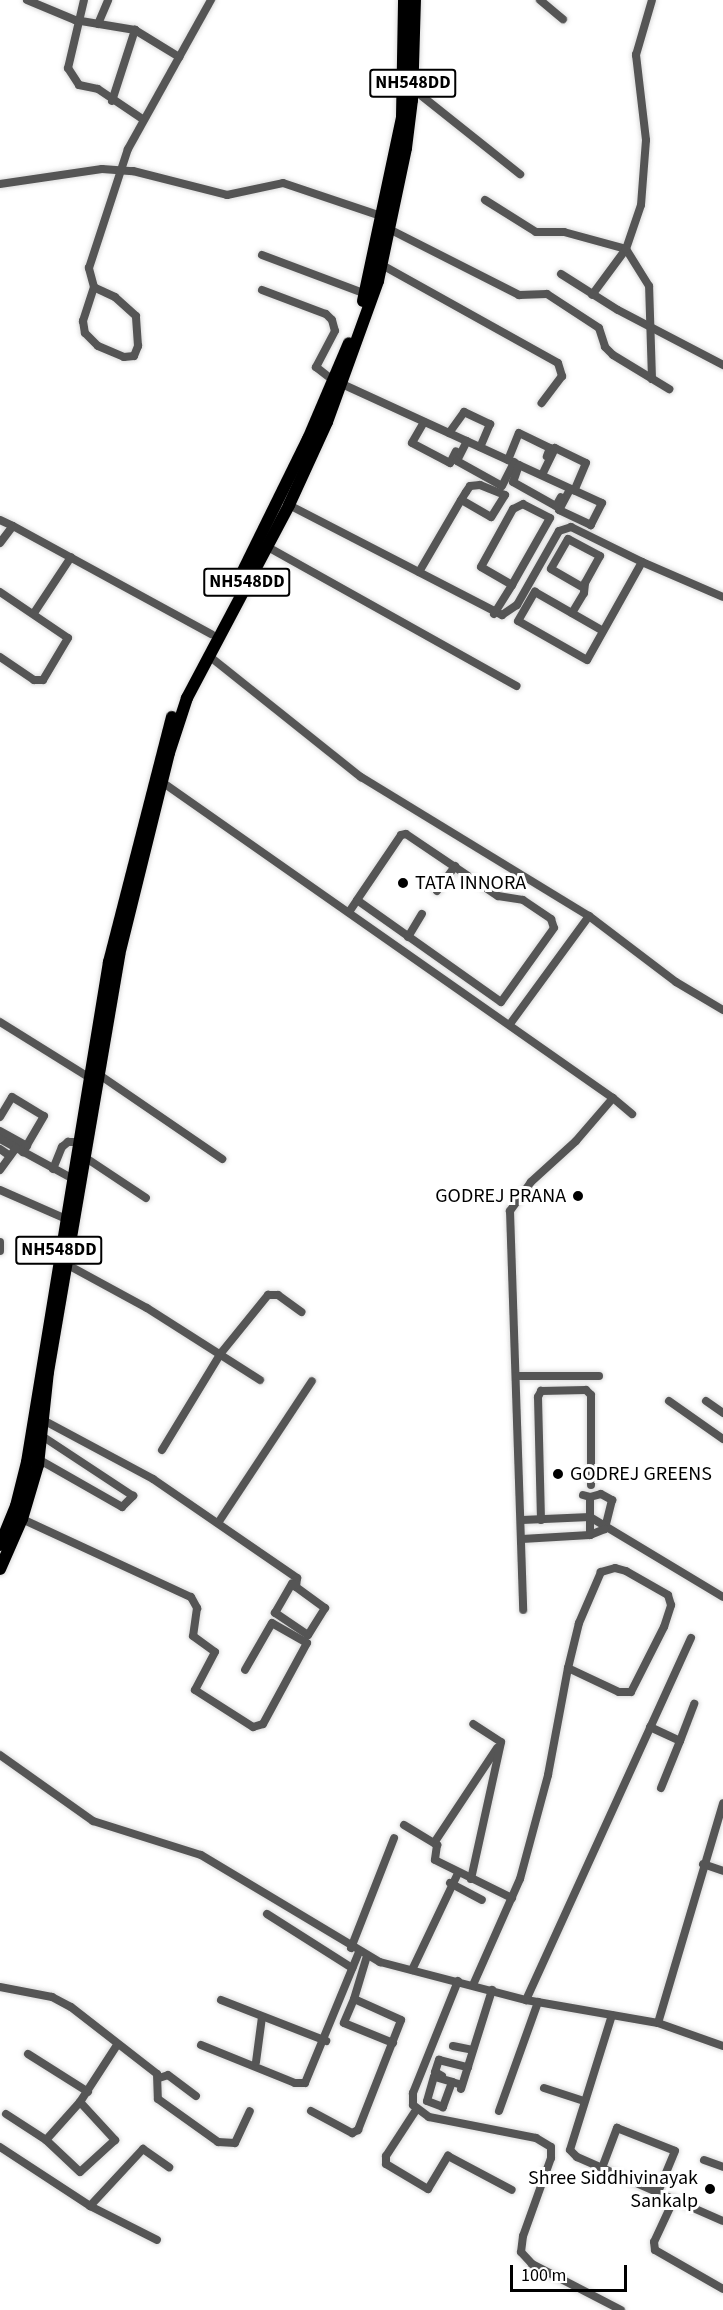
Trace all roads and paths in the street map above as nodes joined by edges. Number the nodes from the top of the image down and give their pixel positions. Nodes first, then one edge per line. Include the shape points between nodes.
1 (27, 0) edge
2 (84, 0) edge
3 (108, 0) edge
4 (211, 0) edge
5 (404, 0) edge
6 (415, 0) edge
7 (540, 0) edge
8 (652, 0) edge
9 (563, 20) dead end
10 (78, 21) junction
11 (98, 24) junction
12 (135, 30) junction
13 (178, 57) junction
14 (413, 89) junction
15 (111, 101) junction
16 (144, 120) junction
17 (122, 170) junction
18 (520, 174) dead end
19 (0, 184) edge
20 (485, 200) dead end
21 (389, 222) junction
22 (626, 249) junction
23 (262, 255) dead end
24 (382, 265) junction
25 (561, 274) dead end
26 (94, 287) junction
27 (262, 290) dead end
28 (366, 294) junction
29 (592, 295) junction
30 (651, 328) junction
31 (723, 365) edge
32 (652, 379) junction
33 (338, 383) junction
34 (669, 389) dead end
35 (542, 403) dead end
36 (424, 422) junction
37 (449, 433) junction
38 (465, 440) junction
39 (480, 447) junction
40 (513, 462) junction
41 (540, 474) junction
42 (570, 489) junction
43 (461, 500) junction
44 (289, 505) junction
45 (0, 520) edge
46 (13, 526) junction
47 (0, 543) edge
48 (266, 546) junction
49 (71, 557) junction
50 (642, 562) junction
51 (419, 572) junction
52 (512, 585) junction
53 (584, 588) junction
54 (0, 592) edge
55 (723, 597) edge
56 (34, 613) junction
57 (572, 613) junction
58 (494, 614) junction
59 (603, 631) junction
60 (211, 634) junction
61 (208, 655) junction
62 (0, 657) edge
63 (517, 686) dead end
64 (162, 782) junction
65 (455, 866) junction
66 (437, 891) dead end
67 (357, 900) junction
68 (349, 912) junction
69 (422, 914) dead end
70 (588, 916) junction
71 (408, 937) junction
72 (723, 1010) edge
73 (0, 1022) edge
74 (510, 1024) junction
75 (95, 1077) junction
76 (614, 1098) junction
77 (632, 1114) dead end
78 (0, 1117) edge
79 (0, 1131) edge
80 (0, 1139) edge
81 (79, 1142) junction
82 (0, 1149) edge
83 (19, 1151) junction
84 (86, 1158) junction
85 (222, 1159) dead end
86 (53, 1169) junction
87 (0, 1170) edge
88 (73, 1179) junction
89 (0, 1191) edge
90 (146, 1198) dead end
91 (66, 1219) junction
92 (0, 1242) edge
93 (0, 1251) edge
94 (66, 1264) junction
95 (301, 1312) dead end
96 (221, 1353) junction
97 (516, 1376) junction
98 (599, 1376) dead end
99 (260, 1380) dead end
100 (312, 1382) dead end
101 (669, 1401) dead end
102 (706, 1401) dead end
103 (723, 1413) edge
104 (44, 1420) junction
105 (42, 1436) junction
106 (723, 1439) edge
107 (162, 1450) dead end
108 (38, 1459) junction
109 (591, 1485) dead end
110 (590, 1517) junction
111 (22, 1519) junction
112 (522, 1520) junction
113 (541, 1520) junction
114 (218, 1523) junction
115 (605, 1529) junction
116 (590, 1535) junction
117 (522, 1539) junction
118 (0, 1545) edge
119 (0, 1569) edge
120 (296, 1585) junction
121 (723, 1597) edge
122 (523, 1610) dead end
123 (691, 1638) dead end
124 (568, 1668) junction
125 (245, 1670) dead end
126 (694, 1704) dead end
127 (473, 1724) dead end
128 (650, 1728) junction
129 (680, 1741) junction
130 (501, 1742) junction
131 (0, 1755) edge
132 (661, 1788) dead end
133 (723, 1803) edge
134 (721, 1815) edge
135 (404, 1825) dead end
136 (394, 1838) dead end
137 (435, 1843) junction
138 (703, 1864) junction
139 (723, 1871) edge
140 (458, 1873) junction
141 (471, 1879) junction
142 (450, 1883) junction
143 (512, 1898) junction
144 (482, 1900) dead end
145 (267, 1914) dead end
146 (359, 1952) junction
147 (352, 1968) junction
148 (412, 1970) junction
149 (458, 1981) junction
150 (473, 1985) junction
151 (0, 1987) edge
152 (492, 1990) junction
153 (354, 1999) junction
154 (221, 2000) dead end
155 (526, 2000) junction
156 (538, 2002) junction
157 (612, 2015) junction
158 (262, 2017) junction
159 (658, 2024) junction
160 (326, 2041) junction
161 (393, 2043) junction
162 (117, 2045) junction
163 (201, 2045) dead end
164 (453, 2046) dead end
165 (723, 2046) edge
166 (473, 2050) junction
167 (28, 2054) dead end
168 (256, 2062) dead end
169 (468, 2067) junction
170 (159, 2078) junction
171 (452, 2082) dead end
172 (462, 2085) junction
173 (544, 2088) dead end
174 (88, 2092) junction
175 (196, 2096) dead end
176 (584, 2101) junction
177 (80, 2102) junction
178 (416, 2110) junction
179 (250, 2111) dead end
180 (312, 2111) dead end
181 (499, 2111) dead end
182 (6, 2114) dead end
183 (46, 2140) junction
184 (0, 2147) edge
185 (704, 2160) dead end
186 (169, 2167) dead end
187 (723, 2167) edge
188 (602, 2168) junction
189 (513, 2190) dead end
190 (658, 2192) junction
191 (674, 2199) junction
192 (90, 2206) junction
193 (723, 2221) edge
194 (157, 2240) dead end
195 (723, 2289) edge
196 (621, 2310) edge

1 - 10 street
2 - 10 street
3 - 11 street
4 - 13 street
5 - 21 highway, NH548DD via 405,92
6 - 14 highway, NH548DD
7 - 9 street
8 - 22 street via 636,55 646,140 641,205
10 - 11 street
10 - 15 street via 68,68 79,85 98,89
11 - 12 street
12 - 13 street
12 - 15 street
13 - 16 street
14 - 18 street
14 - 21 highway, NH548DD
15 - 16 street
16 - 17 street
17 - 19 street via 89,170
17 - 21 street via 217,194 283,183
17 - 26 street via 89,268
20 - 22 street via 536,232 564,232
21 - 24 highway, NH548DD
21 - 28 highway, NH548DD
21 - 32 street via 519,295 547,294 599,328 608,351
22 - 29 street
22 - 30 street via 649,286
23 - 28 street
24 - 33 highway, NH548DD
24 - 35 street via 558,363 562,376
25 - 29 street
26 - 26 street via 116,297 136,316 138,346 134,356 124,357 98,346 85,333 83,321
27 - 33 street via 333,320 334,331 316,367
28 - 33 highway, NH548DD
29 - 30 street
30 - 31 street
30 - 32 street
32 - 34 street
33 - 36 street
33 - 44 highway, NH548DD
33 - 60 highway, NH548DD
36 - 37 street
36 - 38 street via 412,443 450,463
37 - 38 street
37 - 39 street via 464,412 490,424
38 - 39 street
38 - 40 street via 457,461 502,486
39 - 40 street
40 - 41 street
40 - 41 street via 519,434 550,448
40 - 42 street via 513,482 556,506
41 - 42 street
41 - 42 street via 555,448 586,463
42 - 42 street via 559,510 591,525 602,503
43 - 43 street via 474,484 505,495 491,517
43 - 51 street
44 - 48 highway, NH548DD
44 - 51 street
45 - 46 street
46 - 47 street
46 - 49 street
48 - 61 highway, NH548DD
48 - 63 street
49 - 56 street
49 - 60 street
50 - 55 street
50 - 58 street via 564,527 517,605 502,615
50 - 59 street
51 - 58 street
52 - 52 street via 550,518 523,504 513,509 481,567
52 - 58 street
53 - 53 street via 600,556 568,538 551,569
53 - 57 street
54 - 56 street
56 - 62 street via 68,638 46,677 34,680
57 - 59 street
57 - 59 street via 535,592 518,621 587,660
60 - 75 highway, NH548DD via 162,744 109,962
61 - 64 highway, NH548DD via 182,710
61 - 70 street via 361,777
64 - 68 street
64 - 75 highway, NH548DD via 119,955
65 - 66 street
65 - 67 street via 403,833
65 - 71 street via 498,896 523,900 551,919 554,928 501,1002
67 - 68 street
67 - 71 street
68 - 74 street
69 - 71 street
70 - 72 street via 676,982
70 - 74 street
73 - 75 street
74 - 76 street
75 - 81 highway, NH548DD
75 - 84 highway, NH548DD
75 - 85 street
76 - 77 street
76 - 97 street via 576,1141 531,1182 510,1211
78 - 83 street via 12,1097 44,1116
79 - 83 street
80 - 83 street
81 - 86 street via 68,1142 62,1147
81 - 88 highway, NH548DD
82 - 83 street
83 - 86 street
83 - 87 street
84 - 90 street
84 - 94 highway, NH548DD
86 - 88 street
88 - 91 highway, NH548DD
89 - 91 street
91 - 118 highway, NH548DD via 27,1462 16,1506
92 - 93 street
94 - 96 street
94 - 104 highway, NH548DD
95 - 96 street via 278,1295 268,1295
96 - 99 street
96 - 107 street
97 - 98 street
97 - 112 street
100 - 114 street
101 - 106 street
102 - 103 street
104 - 105 highway, NH548DD
104 - 114 street via 112,1454
105 - 108 highway, NH548DD
105 - 108 street via 133,1496 122,1507
108 - 111 highway, NH548DD
109 - 113 street via 591,1395 586,1390 541,1391
110 - 113 street
110 - 115 street
110 - 115 street via 586,1496 601,1494 612,1500
110 - 116 street
111 - 119 highway, NH548DD
111 - 125 street via 191,1597 197,1608 193,1636 216,1652 195,1690 253,1727 263,1724 308,1644 272,1623
112 - 113 street
112 - 117 street
114 - 120 street via 297,1578
115 - 116 street
115 - 121 street
116 - 117 street
117 - 122 street
120 - 120 street via 325,1608 308,1635 274,1613 292,1584
123 - 128 street
124 - 124 street via 619,1692 631,1692 664,1627 671,1605 668,1595 626,1571 615,1568 601,1572 579,1623
124 - 143 street via 548,1775
126 - 129 street
127 - 130 street
128 - 129 street
128 - 155 street
129 - 132 street
130 - 137 street
130 - 141 street
131 - 146 street via 93,1821 201,1855
133 - 134 street
134 - 138 street
135 - 137 street
136 - 146 street
137 - 140 street via 435,1860
138 - 139 street
138 - 159 street
140 - 141 street
140 - 142 street
141 - 143 street
142 - 144 street
142 - 148 street
143 - 150 street
145 - 147 street
146 - 147 street
146 - 148 street
146 - 153 street
147 - 160 street
148 - 149 street
149 - 150 street
149 - 178 street via 412,2093
150 - 152 street
151 - 162 street via 61,2000
152 - 155 street
152 - 166 street
153 - 161 street via 401,2020
153 - 161 street via 344,2024
154 - 158 street
155 - 156 street
156 - 157 street
156 - 181 street
157 - 159 street
157 - 176 street
158 - 160 street
158 - 168 street
159 - 165 street
160 - 163 street via 308,2080 301,2084
161 - 180 street via 358,2130 352,2133
162 - 170 street
162 - 174 street
164 - 166 street
166 - 169 street
167 - 174 street
169 - 172 street
169 - 172 street via 438,2062 435,2074
170 - 175 street via 168,2075
170 - 179 street via 155,2093 158,2099 224,2145 232,2145 238,2139
171 - 172 street
173 - 176 street
174 - 177 street
176 - 188 street via 570,2150
177 - 183 street
177 - 183 street via 111,2132 115,2140 111,2147 80,2172
178 - 189 street via 386,2156 386,2164 428,2189 448,2156
178 - 196 street via 429,2117 536,2138 551,2147 551,2158 523,2235 521,2252 532,2264
182 - 183 street
184 - 192 street
185 - 187 street
186 - 192 street via 143,2149
188 - 190 street
188 - 190 street via 617,2128 675,2151
190 - 191 street
191 - 193 street
191 - 195 street via 654,2242 655,2250
192 - 194 street

